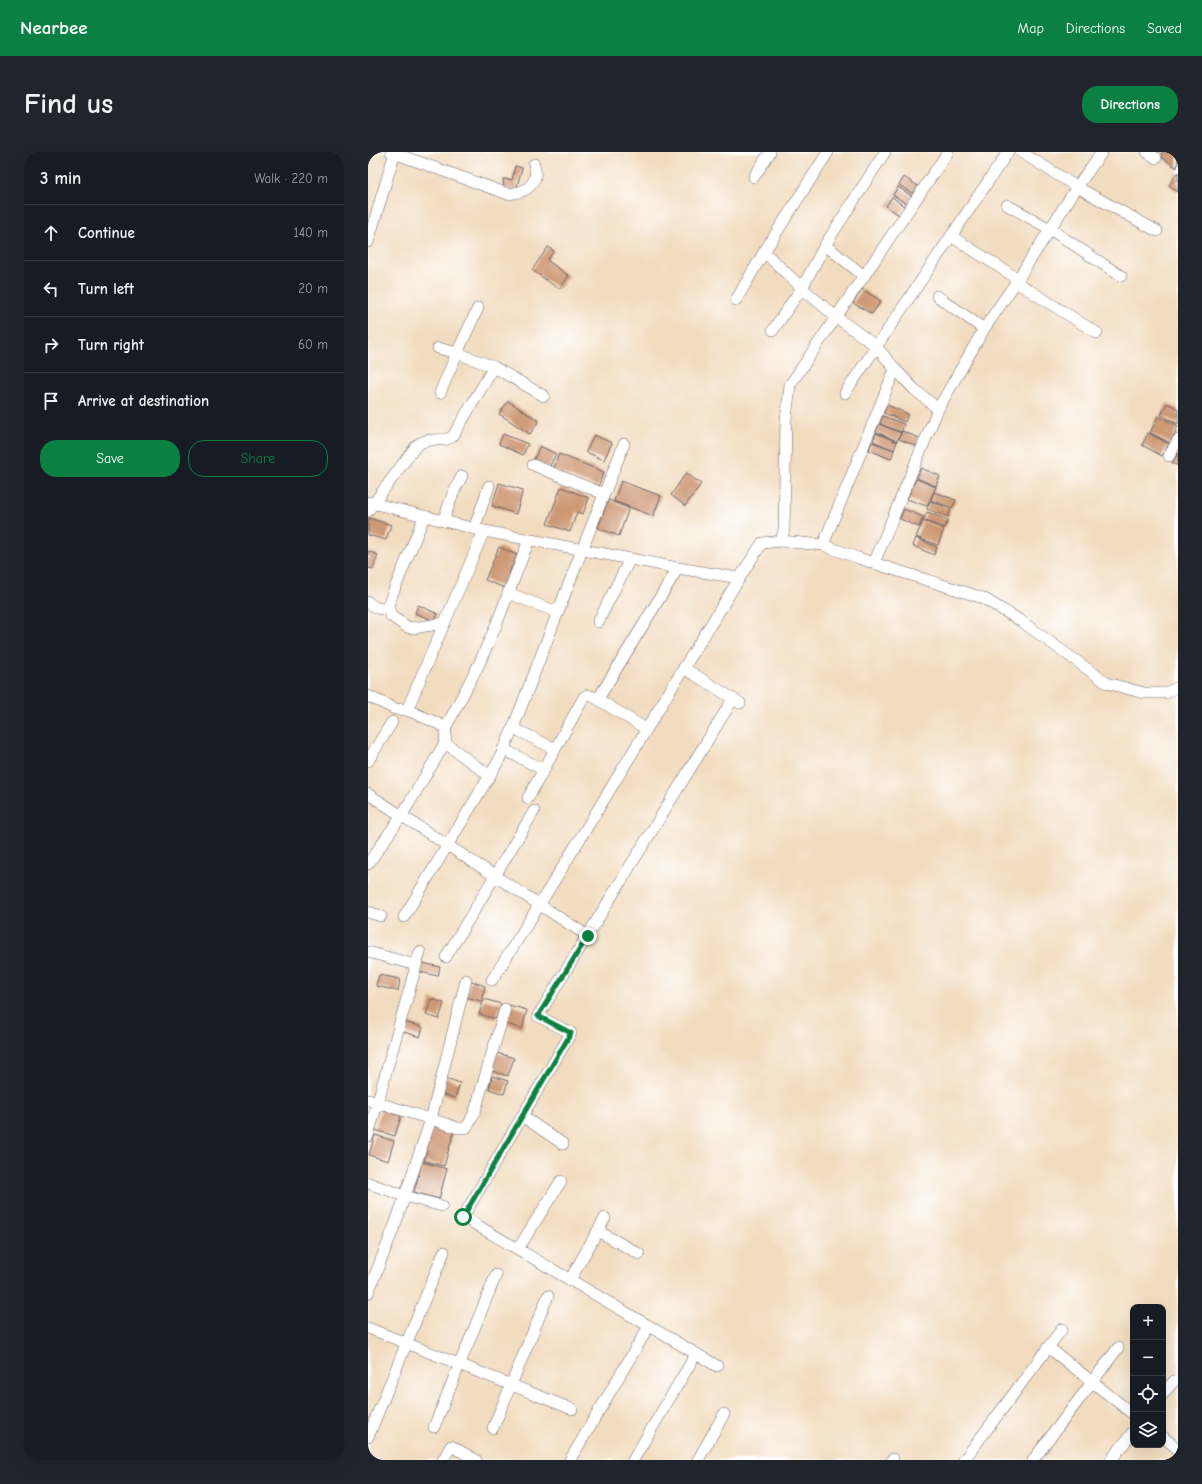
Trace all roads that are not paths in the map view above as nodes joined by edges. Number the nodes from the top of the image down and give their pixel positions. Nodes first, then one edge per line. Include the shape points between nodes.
1 (393, 152) edge
2 (770, 152) edge
3 (828, 152) edge
4 (885, 152) edge
5 (948, 152) edge
6 (1008, 152) edge
7 (1021, 152) edge
8 (1102, 152) edge
9 (534, 164) dead end
10 (754, 177) dead end
11 (1076, 187) junction
12 (1007, 205) dead end
13 (1050, 229) junction
14 (1157, 231) dead end
15 (951, 236) junction
16 (368, 242) edge
17 (825, 245) junction
18 (764, 252) junction
19 (864, 276) junction
20 (1121, 276) dead end
21 (1017, 280) junction
22 (802, 288) junction
23 (937, 296) dead end
24 (736, 300) dead end
25 (478, 308) dead end
26 (836, 317) junction
27 (984, 329) junction
28 (773, 330) dead end
29 (1097, 333) dead end
30 (876, 346) junction
31 (438, 348) dead end
32 (457, 353) junction
33 (494, 366) junction
34 (895, 369) junction
35 (440, 393) dead end
36 (845, 393) dead end
37 (544, 396) dead end
38 (938, 409) junction
39 (1178, 440) edge
40 (624, 444) dead end
41 (1169, 456) dead end
42 (533, 466) dead end
43 (462, 476) dead end
44 (489, 486) dead end
45 (604, 494) junction
46 (370, 506) edge
47 (424, 517) junction
48 (443, 521) junction
49 (479, 530) junction
50 (529, 540) junction
51 (781, 541) junction
52 (823, 545) junction
53 (582, 550) junction
54 (630, 559) junction
55 (874, 563) junction
56 (678, 568) junction
57 (739, 578) junction
58 (508, 593) junction
59 (368, 602) edge
60 (388, 610) junction
61 (557, 612) junction
62 (598, 622) dead end
63 (444, 623) junction
64 (684, 668) junction
65 (1178, 687) edge
66 (368, 696) edge
67 (598, 699) junction
68 (407, 710) junction
69 (392, 722) dead end
70 (446, 727) junction
71 (512, 728) junction
72 (646, 729) junction
73 (445, 743) junction
74 (503, 749) junction
75 (555, 749) junction
76 (368, 761) edge
77 (544, 770) junction
78 (490, 776) junction
79 (368, 794) edge
80 (528, 798) dead end
81 (534, 811) dead end
82 (402, 815) junction
83 (448, 845) junction
84 (368, 864) edge
85 (494, 875) junction
86 (540, 904) junction
87 (368, 912) edge
88 (381, 916) dead end
89 (404, 917) dead end
90 (588, 936) junction
91 (368, 952) edge
92 (420, 952) dead end
93 (446, 957) dead end
94 (416, 966) junction
95 (466, 980) dead end
96 (492, 980) dead end
97 (505, 1009) dead end
98 (373, 1102) edge
99 (522, 1116) junction
100 (431, 1119) junction
101 (368, 1136) edge
102 (563, 1144) dead end
103 (561, 1181) dead end
104 (368, 1183) edge
105 (405, 1196) junction
106 (442, 1206) dead end
107 (604, 1218) dead end
108 (598, 1231) junction
109 (518, 1249) junction
110 (444, 1252) dead end
111 (639, 1254) dead end
112 (496, 1275) dead end
113 (570, 1280) junction
114 (368, 1293) edge
115 (548, 1296) dead end
116 (649, 1326) junction
117 (368, 1328) edge
118 (1062, 1329) dead end
119 (407, 1343) junction
120 (1048, 1347) junction
121 (1118, 1348) dead end
122 (696, 1354) junction
123 (460, 1364) junction
124 (716, 1366) dead end
125 (1174, 1381) dead end
126 (1092, 1382) junction
127 (511, 1385) junction
128 (1166, 1390) edge
129 (572, 1409) dead end
130 (1130, 1412) edge
131 (724, 1414) dead end
132 (434, 1427) dead end
133 (493, 1428) dead end
134 (1130, 1436) edge
135 (368, 1437) edge
136 (1166, 1439) edge
137 (1178, 1449) edge
138 (443, 1460) edge
139 (476, 1460) edge
140 (570, 1460) edge
141 (633, 1460) edge
142 (698, 1460) edge
143 (964, 1460) edge
144 (1033, 1460) edge
145 (1111, 1460) edge

1 - 9 street via 508,194 520,193 530,186 535,177
1 - 16 street
2 - 10 street
3 - 18 street
4 - 17 street
5 - 19 street
6 - 15 street
7 - 11 street
8 - 11 street
11 - 13 street
11 - 14 street
12 - 13 street
13 - 20 street
13 - 21 street
15 - 21 street
15 - 30 street
17 - 19 street
17 - 22 street
18 - 22 street
18 - 24 street
19 - 26 street
21 - 27 street
21 - 29 street
22 - 26 street
22 - 28 street
23 - 27 street
25 - 32 street
26 - 30 street
26 - 51 street via 790,385 786,419 784,530
27 - 38 street
30 - 34 street
30 - 36 street
31 - 32 street
32 - 33 street
32 - 35 street
33 - 37 street
33 - 46 street via 453,436 426,440 416,446
34 - 38 street
34 - 52 street
38 - 55 street
39 - 41 street
40 - 45 street
42 - 45 street
43 - 48 street
44 - 49 street
45 - 53 street
46 - 47 street
47 - 48 street
47 - 60 street via 388,604
48 - 49 street
49 - 50 street
49 - 63 street
50 - 53 street
50 - 58 street
51 - 52 street
51 - 57 street via 762,543
52 - 55 street
53 - 54 street
53 - 61 street
54 - 56 street
54 - 62 street
55 - 65 street via 983,598 1021,621 1107,683 1144,693 1166,693
56 - 57 street
56 - 67 street
57 - 64 street
58 - 61 street
58 - 70 street via 478,664
59 - 60 street via 380,610
60 - 63 street via 391,616 407,627
61 - 71 street
63 - 68 street
64 - 72 street
64 - 90 street via 737,701
66 - 68 street via 395,709
67 - 72 street
67 - 75 street via 591,695 584,697
68 - 70 street
69 - 76 street
70 - 73 street
71 - 74 street
71 - 75 street
72 - 86 street
73 - 78 street
73 - 82 street
74 - 77 street
74 - 78 street
75 - 77 street
77 - 80 street
78 - 83 street
79 - 82 street
81 - 85 street
82 - 83 street
82 - 84 street
83 - 85 street
83 - 89 street
85 - 86 street
85 - 93 street
86 - 90 street
86 - 96 street
87 - 88 street
90 - 99 street via 538,1016 571,1033
91 - 94 street
92 - 94 street
94 - 98 street
95 - 100 street
97 - 100 street via 476,1111 466,1128
98 - 100 street
98 - 101 street
99 - 102 street
99 - 109 street via 463,1217
100 - 105 street
103 - 109 street
104 - 105 street
105 - 106 street
105 - 114 street
107 - 108 street
108 - 111 street
108 - 113 street
109 - 113 street
110 - 119 street
112 - 123 street
113 - 116 street
115 - 127 street
116 - 122 street
116 - 140 street
117 - 119 street
118 - 120 street
119 - 123 street
119 - 135 street
120 - 126 street
120 - 143 street
121 - 126 street
122 - 124 street
122 - 141 street
123 - 127 street
123 - 132 street
125 - 128 street
126 - 130 street
126 - 144 street
127 - 129 street
127 - 133 street
131 - 142 street
134 - 145 street
136 - 137 street
138 - 139 street via 451,1446

